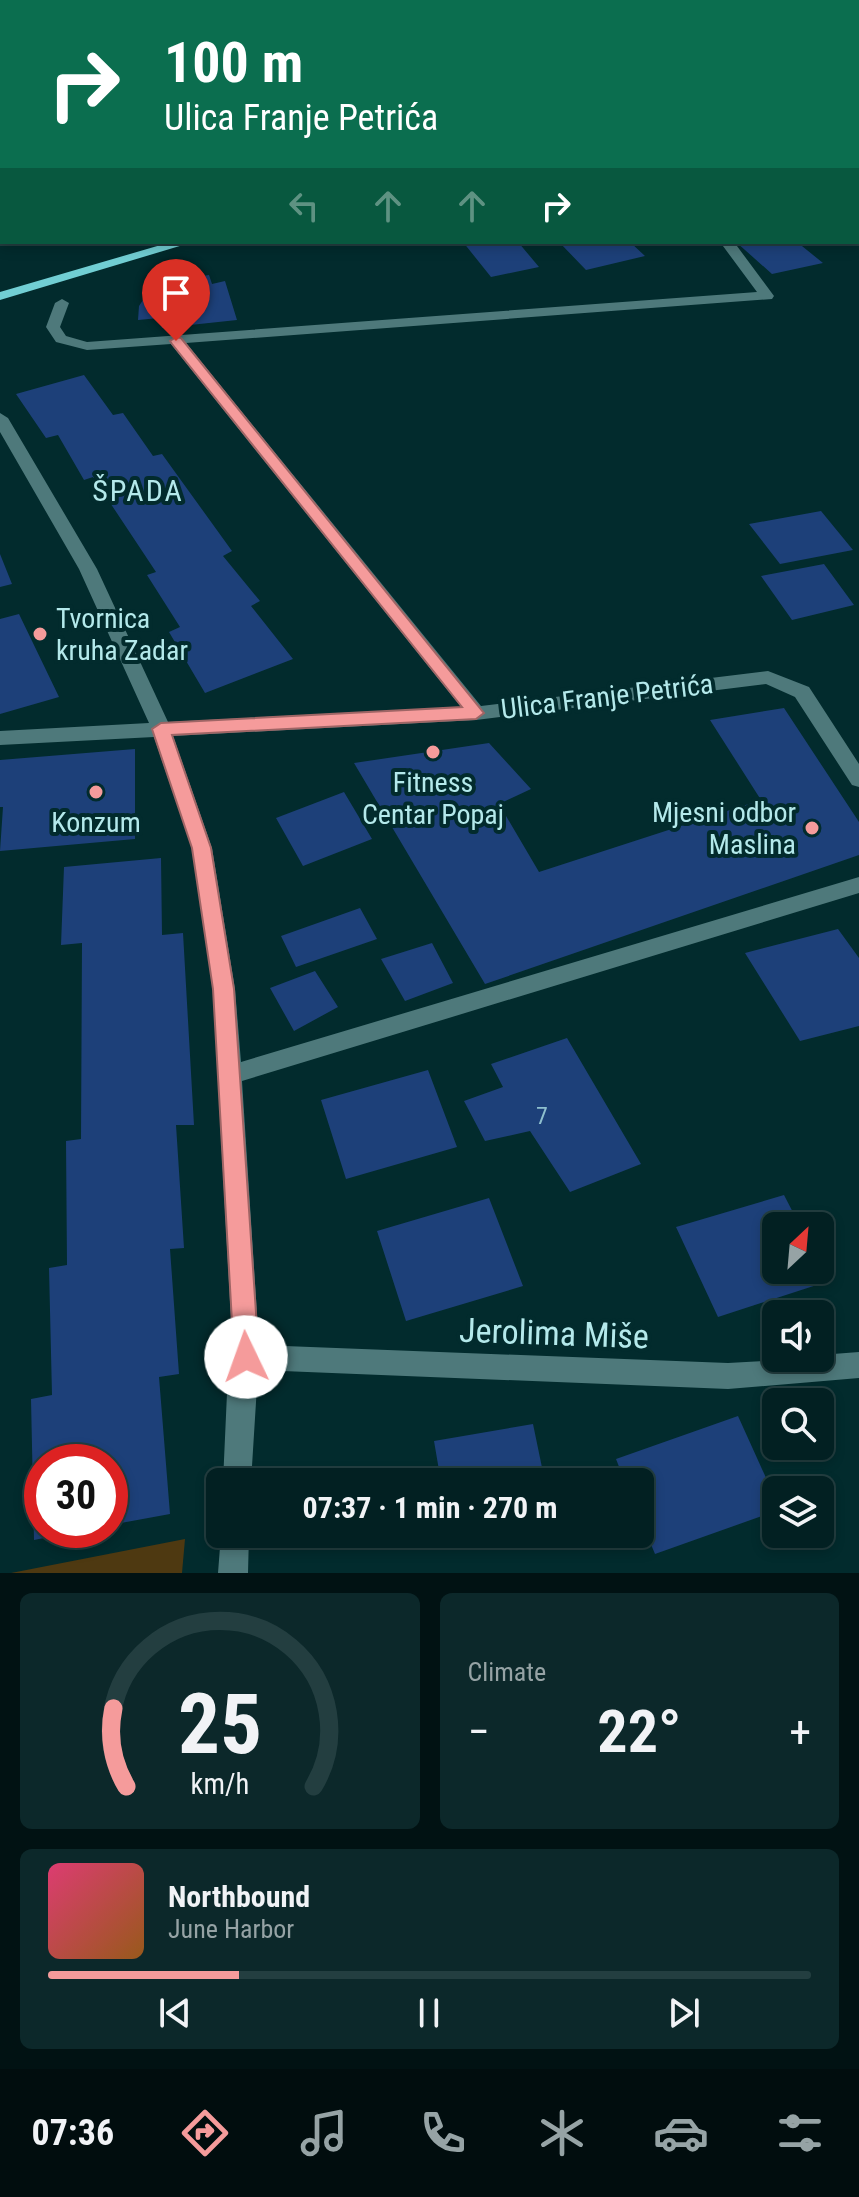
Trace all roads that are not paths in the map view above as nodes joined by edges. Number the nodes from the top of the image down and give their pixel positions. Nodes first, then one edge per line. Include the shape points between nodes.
1 (179, 244) edge
2 (728, 244) edge
3 (0, 296) edge
4 (62, 303) dead end
5 (176, 341) junction
6 (0, 418) edge
7 (476, 713) junction
8 (161, 729) junction
9 (0, 738) edge
10 (859, 780) edge
11 (859, 885) edge
12 (229, 1075) junction
13 (246, 1357) junction
14 (859, 1365) edge
15 (238, 1468) edge
16 (234, 1548) edge
17 (233, 1573) edge

1 - 3 main road
2 - 5 street via 767,296
4 - 5 street via 53,327 61,339 87,346
5 - 7 street
6 - 8 street via 88,569
7 - 8 street, Ulica Franje Petrića
7 - 10 street, Ulica Franje Petrića via 768,677 802,692
8 - 9 street, Ulica Franje Petrića
8 - 12 street via 202,848 224,989
11 - 12 street
12 - 13 street
13 - 14 street, Jerolima Miše via 728,1376
13 - 15 street
16 - 17 street

